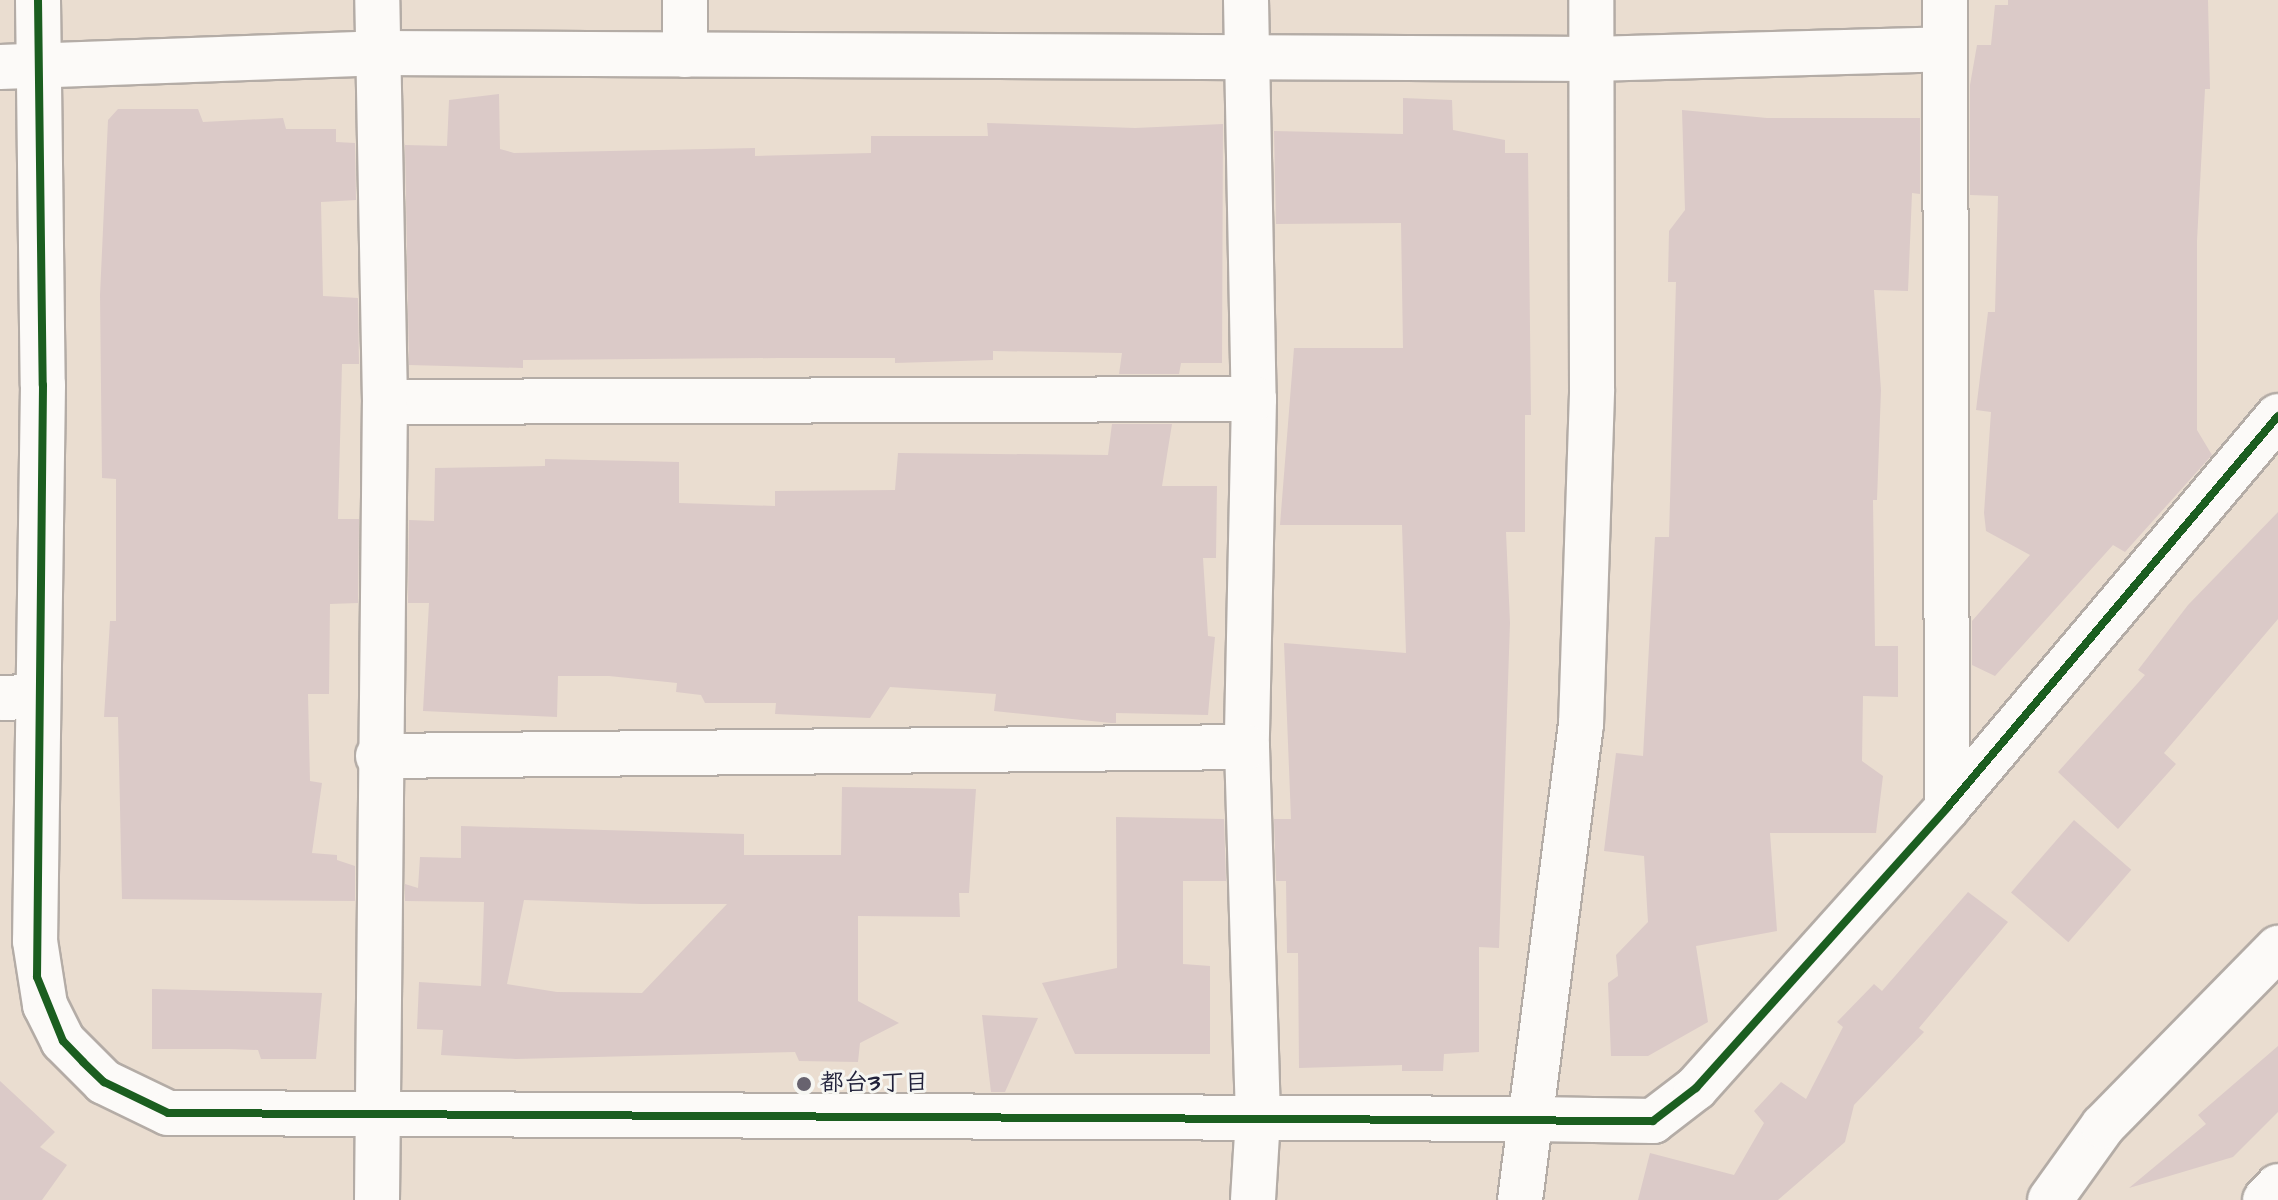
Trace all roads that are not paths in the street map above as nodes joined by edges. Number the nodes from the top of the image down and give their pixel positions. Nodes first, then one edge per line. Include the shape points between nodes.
1 (38, 0) edge
2 (377, 0) edge
3 (685, 0) edge
4 (1246, 0) edge
5 (1591, 0) edge
6 (1945, 0) edge
7 (1945, 49) junction
8 (378, 53) junction
9 (1245, 54) junction
10 (685, 55) junction
11 (1592, 59) junction
12 (20, 67) edge
13 (1254, 399) junction
14 (385, 402) junction
15 (2278, 416) edge
16 (19, 698) edge
17 (1247, 747) junction
18 (378, 756) junction
19 (1947, 808) junction
20 (2278, 948) edge
21 (376, 1113) junction
22 (1258, 1118) junction
23 (1534, 1119) junction
24 (2278, 1186) edge
25 (377, 1200) edge
26 (1253, 1200) edge
27 (1520, 1200) edge
28 (2050, 1200) edge
29 (2265, 1200) edge

1 - 12 street
2 - 8 street
3 - 10 street
4 - 9 street
5 - 11 street
6 - 7 street
7 - 11 street
7 - 19 street
8 - 10 street
8 - 12 street
8 - 14 street
9 - 10 street
9 - 11 street
9 - 13 street
11 - 23 street via 1592,389 1581,725
12 - 16 street via 43,385
13 - 14 street
13 - 17 street
14 - 18 street
15 - 19 street
16 - 21 street via 37,977 63,1041 104,1082 168,1113
17 - 18 street
17 - 22 street
18 - 21 street
19 - 23 street via 1696,1088 1653,1121
20 - 28 street via 2103,1126
21 - 22 street
21 - 25 street
22 - 23 street
22 - 26 street
23 - 27 street
24 - 29 street

